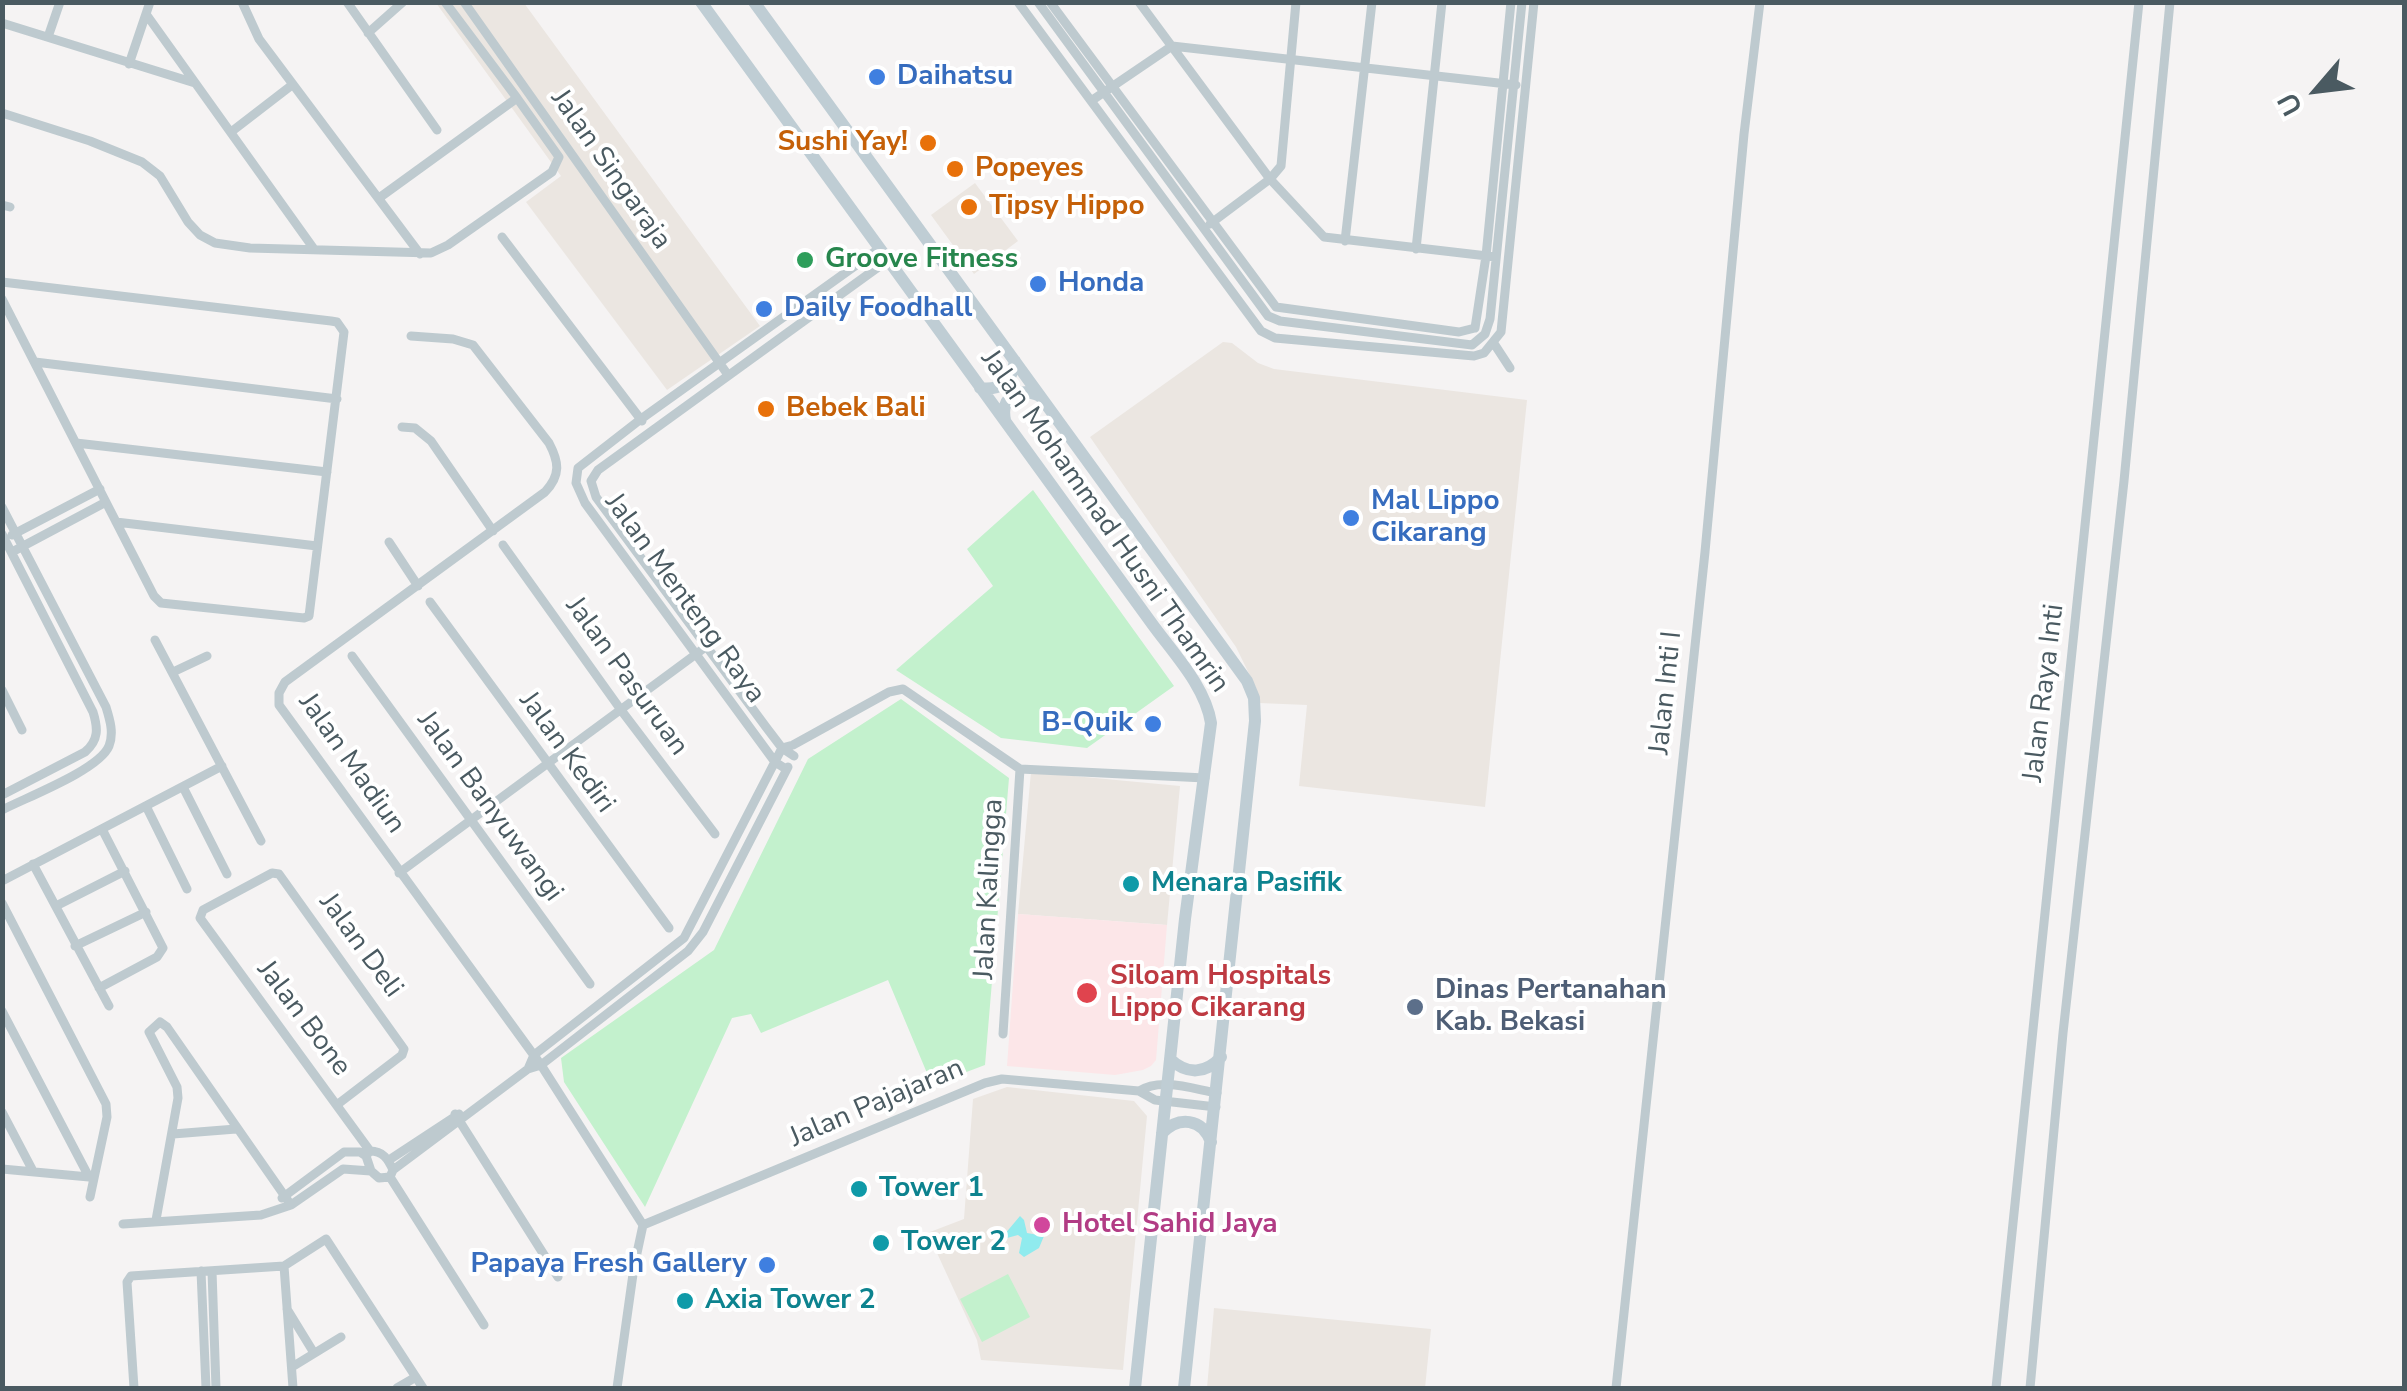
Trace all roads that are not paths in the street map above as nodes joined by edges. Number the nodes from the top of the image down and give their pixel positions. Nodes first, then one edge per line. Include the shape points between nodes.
1 (60, 2) edge
2 (242, 2) edge
3 (348, 2) edge
4 (403, 2) edge
5 (445, 2) edge
6 (464, 2) edge
7 (701, 2) edge
8 (754, 2) edge
9 (1018, 2) edge
10 (1038, 2) edge
11 (1050, 2) edge
12 (1140, 2) edge
13 (1296, 2) edge
14 (1372, 2) edge
15 (1442, 2) edge
16 (1511, 2) edge
17 (1522, 2) edge
18 (1534, 2) edge
19 (1760, 2) edge
20 (2139, 2) edge
21 (2170, 2) edge
22 (148, 8) edge
23 (2, 23) edge
24 (368, 33) junction
25 (48, 37) junction
26 (1172, 46) junction
27 (1290, 58) junction
28 (129, 64) junction
29 (1364, 66) junction
30 (1434, 74) junction
31 (1502, 83) junction
32 (196, 84) junction
33 (292, 85) junction
34 (1516, 85) junction
35 (1109, 89) junction
36 (517, 98) junction
37 (1091, 101) junction
38 (2, 114) edge
39 (437, 130) dead end
40 (231, 132) junction
41 (1512, 162) junction
42 (1270, 179) junction
43 (380, 198) junction
44 (1208, 225) junction
45 (502, 237) dead end
46 (1192, 238) junction
47 (1345, 241) junction
48 (314, 249) junction
49 (1416, 249) junction
50 (420, 254) junction
51 (884, 255) junction
52 (1491, 257) junction
53 (2, 282) edge
54 (2, 299) edge
55 (1475, 328) junction
56 (1485, 334) junction
57 (411, 336) dead end
58 (1494, 343) junction
59 (1015, 361) junction
60 (35, 362) junction
61 (718, 362) junction
62 (1510, 368) dead end
63 (728, 375) junction
64 (980, 388) junction
65 (1040, 396) junction
66 (336, 399) junction
67 (640, 419) junction
68 (1006, 422) junction
69 (402, 427) dead end
70 (650, 432) junction
71 (76, 443) junction
72 (327, 472) junction
73 (100, 489) junction
74 (106, 502) junction
75 (2, 506) edge
76 (116, 522) junction
77 (493, 531) junction
78 (16, 532) junction
79 (4, 537) edge
80 (388, 542) dead end
81 (503, 545) dead end
82 (24, 546) junction
83 (317, 546) junction
84 (12, 552) junction
85 (418, 586) junction
86 (430, 602) dead end
87 (155, 640) dead end
88 (707, 646) junction
89 (696, 654) junction
90 (207, 656) dead end
91 (352, 656) dead end
92 (173, 672) junction
93 (2, 690) edge
94 (7, 709) edge
95 (620, 710) junction
96 (22, 730) dead end
97 (791, 748) junction
98 (775, 762) junction
99 (546, 765) junction
100 (222, 766) junction
101 (1020, 768) junction
102 (786, 769) junction
103 (1205, 778) junction
104 (182, 787) junction
105 (2, 795) edge
106 (146, 806) junction
107 (2, 810) edge
108 (471, 820) junction
109 (102, 829) junction
110 (715, 834) dead end
111 (261, 840) dead end
112 (34, 864) junction
113 (125, 871) junction
114 (400, 873) junction
115 (227, 874) dead end
116 (2, 881) edge
117 (188, 888) dead end
118 (2, 903) edge
119 (56, 906) junction
120 (146, 912) junction
121 (201, 915) joint
122 (668, 928) dead end
123 (75, 946) junction
124 (590, 984) dead end
125 (99, 988) junction
126 (109, 1006) dead end
127 (2, 1011) edge
128 (1003, 1034) dead end
129 (534, 1056) junction
130 (1221, 1057) junction
131 (1170, 1059) junction
132 (541, 1065) junction
133 (528, 1069) junction
134 (1167, 1084) junction
135 (1139, 1091) junction
136 (1217, 1100) junction
137 (1165, 1102) junction
138 (338, 1104) junction
139 (2, 1112) edge
140 (458, 1118) junction
141 (236, 1128) junction
142 (1162, 1133) junction
143 (173, 1134) junction
144 (1212, 1144) junction
145 (368, 1153) junction
146 (2, 1169) edge
147 (391, 1169) junction
148 (33, 1171) junction
149 (371, 1171) junction
150 (91, 1178) junction
151 (284, 1194) junction
152 (90, 1196) dead end
153 (291, 1205) junction
154 (277, 1210) junction
155 (156, 1220) junction
156 (123, 1224) dead end
157 (643, 1225) junction
158 (284, 1266) junction
159 (207, 1271) junction
160 (558, 1277) dead end
161 (285, 1307) junction
162 (484, 1325) dead end
163 (340, 1336) dead end
164 (314, 1353) junction
165 (292, 1368) junction
166 (416, 1377) junction
167 (134, 1388) edge
168 (206, 1388) edge
169 (216, 1388) edge
170 (293, 1388) edge
171 (397, 1388) edge
172 (424, 1388) edge
173 (617, 1388) edge
174 (1135, 1388) edge
175 (1184, 1388) edge
176 (1616, 1388) edge
177 (1996, 1388) edge
178 (2030, 1388) edge

1 - 25 street
2 - 33 street
3 - 24 street
4 - 24 street
5 - 36 street
6 - 61 street, Jalan Singaraja
7 - 51 street, Jalan Mohammad Husni Thamrin
8 - 59 street, Jalan Mohammad Husni Thamrin
9 - 37 street
10 - 35 street
11 - 35 street
12 - 26 street
13 - 27 street
14 - 29 street
15 - 30 street
16 - 31 street
17 - 34 street
18 - 41 street
19 - 176 street, Jalan Inti I
20 - 177 street, Jalan Raya Inti
21 - 178 street, Jalan Raya Inti
22 - 28 street
22 - 32 street
23 - 25 street
24 - 39 street
25 - 28 street
26 - 27 street
26 - 35 street
26 - 42 street
27 - 29 street
27 - 42 street via 1281,166
28 - 32 street
29 - 30 street
29 - 47 street
30 - 31 street
30 - 49 street
31 - 34 street
31 - 52 street
32 - 40 street
33 - 40 street
33 - 43 street
34 - 41 street
35 - 37 street
35 - 44 street
36 - 43 street
36 - 50 street via 559,157 552,172 448,245
37 - 46 street
38 - 48 street via 142,162 160,176 188,222 215,242
40 - 48 street
41 - 52 street
41 - 58 street via 1501,332
42 - 44 street
42 - 47 street via 1324,237
43 - 50 street
44 - 46 street
44 - 55 street via 1276,308 1459,332
44 - 56 street via 1268,316 1280,321 1472,345
45 - 67 street
46 - 58 street via 1261,331 1275,338 1474,356
47 - 49 street
48 - 50 street
49 - 52 street
51 - 61 street, Jalan Menteng Raya
51 - 63 street, Jalan Menteng Raya
51 - 64 street, Jalan Mohammad Husni Thamrin
52 - 55 street
52 - 56 street
53 - 66 street via 337,322 344,332
54 - 60 street
55 - 56 street
56 - 58 street
57 - 77 street, Jalan Madiun via 473,345 558,460 546,492
58 - 62 street
59 - 64 street via 1000,387
59 - 65 street, Jalan Mohammad Husni Thamrin
60 - 66 street
60 - 71 street
61 - 63 street, Jalan Singaraja
61 - 67 street, Jalan Menteng Raya
63 - 70 street, Jalan Menteng Raya
64 - 68 street, Jalan Mohammad Husni Thamrin
65 - 68 street via 1016,392 1003,411
65 - 130 street, Jalan Mohammad Husni Thamrin via 1254,698
66 - 72 street
67 - 70 street
67 - 89 street, Jalan Menteng Raya via 578,468 576,483
68 - 103 street, Jalan Mohammad Husni Thamrin via 1202,694 1211,722
69 - 77 street via 431,440
70 - 88 street, Jalan Menteng Raya via 591,482
71 - 72 street
71 - 73 street
72 - 83 street
73 - 74 street
73 - 78 street
74 - 76 street
74 - 82 street
75 - 78 street
76 - 83 street
76 - 83 street via 162,603 304,618 311,610
77 - 85 street, Jalan Madiun
78 - 79 street
78 - 82 street
79 - 84 street
80 - 85 street
81 - 95 street, Jalan Pasuruan
82 - 84 street
82 - 107 street via 106,707 110,740 100,759
84 - 105 street via 98,728 85,752
85 - 114 street, Jalan Madiun via 286,682 278,699
86 - 99 street, Jalan Kediri
87 - 92 street
88 - 89 street
88 - 97 street, Jalan Menteng Raya
89 - 95 street
89 - 98 street, Jalan Menteng Raya
90 - 92 street
91 - 108 street, Jalan Banyuwangi
92 - 100 street
93 - 94 street
94 - 96 street
95 - 99 street
95 - 110 street, Jalan Pasuruan
97 - 98 street
97 - 101 street, Jalan Kalingga via 903,689
97 - 102 street
98 - 102 street, Jalan Menteng Raya
98 - 129 street via 684,938
99 - 108 street
99 - 122 street, Jalan Kediri
100 - 104 street
100 - 111 street
101 - 103 street
101 - 128 street, Jalan Kalingga
102 - 132 street via 696,943
103 - 131 street, Jalan Mohammad Husni Thamrin
104 - 106 street
104 - 115 street
106 - 109 street
106 - 117 street
108 - 114 street
108 - 124 street, Jalan Banyuwangi
109 - 112 street
109 - 113 street
112 - 116 street
112 - 119 street
113 - 119 street
113 - 120 street
114 - 129 street, Jalan Madiun
118 - 150 street via 106,1104
119 - 123 street
120 - 123 street
120 - 125 street via 163,948 160,955
121 - 138 street, Jalan Bone
121 - 138 street, Jalan Deli via 279,874 402,1042 402,1055
123 - 125 street
125 - 126 street
127 - 150 street
129 - 132 street, Jalan Madiun
129 - 133 street
130 - 131 street via 1196,1071
130 - 136 street, Jalan Mohammad Husni Thamrin
131 - 134 street, Jalan Mohammad Husni Thamrin
132 - 133 street
132 - 157 street, Jalan Madiun
133 - 140 street
134 - 135 street, Jalan Pajajaran
134 - 136 street, Jalan Pajajaran
134 - 137 street, Jalan Mohammad Husni Thamrin
135 - 137 street, Jalan Pajajaran
135 - 157 street, Jalan Pajajaran via 985,1083
136 - 137 street, Jalan Pajajaran
136 - 144 street, Jalan Mohammad Husni Thamrin
137 - 142 street, Jalan Mohammad Husni Thamrin
138 - 145 street, Jalan Bone
139 - 148 street
140 - 147 street
140 - 160 street
141 - 143 street
141 - 143 street via 166,1027 156,1023 150,1034 178,1093
141 - 151 street
142 - 144 street via 1191,1122
142 - 174 street, Jalan Mohammad Husni Thamrin
143 - 155 street
144 - 175 street, Jalan Mohammad Husni Thamrin
145 - 147 street via 383,1154
145 - 149 street
145 - 151 street via 344,1152
146 - 148 street
147 - 149 street via 379,1178
147 - 162 street
148 - 150 street
149 - 153 street via 343,1168
150 - 152 street
151 - 153 street
151 - 154 street
153 - 154 street
154 - 155 street
155 - 156 street
157 - 173 street
158 - 159 street
158 - 161 street
158 - 166 street via 328,1240
159 - 167 street via 128,1278
159 - 168 street
159 - 169 street
161 - 164 street
161 - 165 street
163 - 164 street
164 - 165 street
165 - 170 street
166 - 171 street
166 - 172 street

